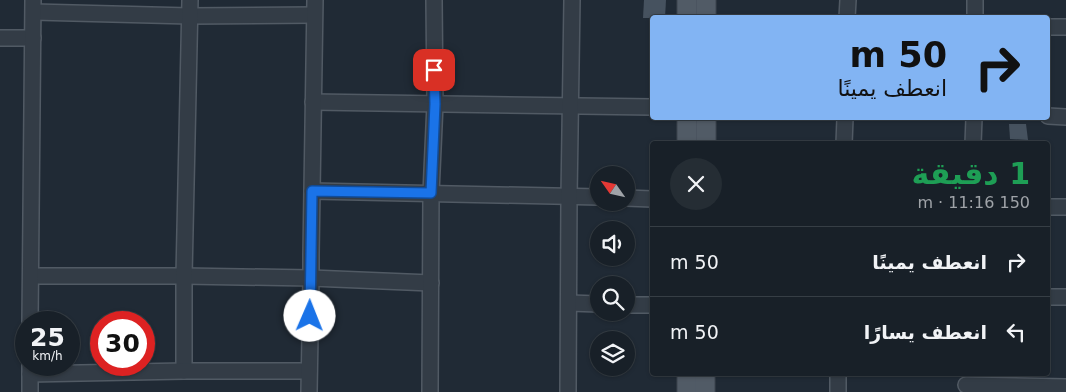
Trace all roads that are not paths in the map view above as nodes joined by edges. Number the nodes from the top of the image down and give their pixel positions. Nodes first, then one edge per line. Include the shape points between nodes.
1 (190, 0) edge
2 (434, 0) edge
3 (572, 0) edge
4 (687, 0) edge
5 (706, 0) edge
6 (848, 0) edge
7 (975, 0) edge
8 (33, 6) edge
9 (315, 8) edge
10 (687, 15) edge
11 (706, 15) edge
12 (848, 15) edge
13 (975, 15) edge
14 (190, 16) junction
15 (1050, 27) edge
16 (1066, 27) edge
17 (0, 38) edge
18 (33, 38) junction
19 (313, 102) junction
20 (435, 104) junction
21 (571, 106) junction
22 (650, 107) edge
23 (1050, 116) edge
24 (1066, 117) edge
25 (687, 120) edge
26 (706, 120) edge
27 (845, 120) edge
28 (974, 120) edge
29 (687, 141) edge
30 (706, 141) edge
31 (844, 141) edge
32 (973, 141) edge
33 (312, 191) junction
34 (431, 193) junction
35 (569, 197) junction
36 (590, 197) edge
37 (635, 198) edge
38 (650, 198) edge
39 (1050, 207) edge
40 (1066, 207) edge
41 (31, 276) junction
42 (184, 276) junction
43 (311, 278) junction
44 (431, 283) junction
45 (1050, 297) edge
46 (1066, 298) edge
47 (569, 303) junction
48 (590, 304) edge
49 (635, 305) edge
50 (650, 305) edge
51 (30, 311) edge
52 (80, 370) edge
53 (184, 371) junction
54 (309, 371) junction
55 (30, 376) edge
56 (687, 376) edge
57 (706, 376) edge
58 (838, 376) edge
59 (966, 384) edge
60 (1066, 387) edge
61 (30, 392) edge
62 (309, 392) edge
63 (430, 392) edge
64 (568, 392) edge
65 (687, 392) edge
66 (706, 392) edge
67 (838, 392) edge

1 - 14 street
2 - 20 street
3 - 21 street
4 - 10 main road
5 - 11 main road
6 - 12 street
7 - 13 street
8 - 14 street
8 - 18 street
9 - 14 street
9 - 19 street
14 - 42 street
15 - 16 street
17 - 18 street
18 - 41 street
19 - 20 street
19 - 33 street
20 - 21 street
20 - 34 street
21 - 22 street
21 - 35 street
23 - 24 street
25 - 29 main road
26 - 30 main road
27 - 31 street
28 - 32 street
33 - 34 street
33 - 43 street
34 - 35 street
34 - 44 street
35 - 36 street
35 - 47 street
37 - 38 street
39 - 40 street
41 - 42 street
41 - 51 street
42 - 43 street
42 - 53 street
43 - 44 street
43 - 54 street
44 - 63 street
45 - 46 street
47 - 48 street
47 - 64 street
49 - 50 street
52 - 53 street
53 - 54 street
54 - 62 street
55 - 61 street
56 - 65 main road
57 - 66 main road
58 - 67 street
59 - 60 street

